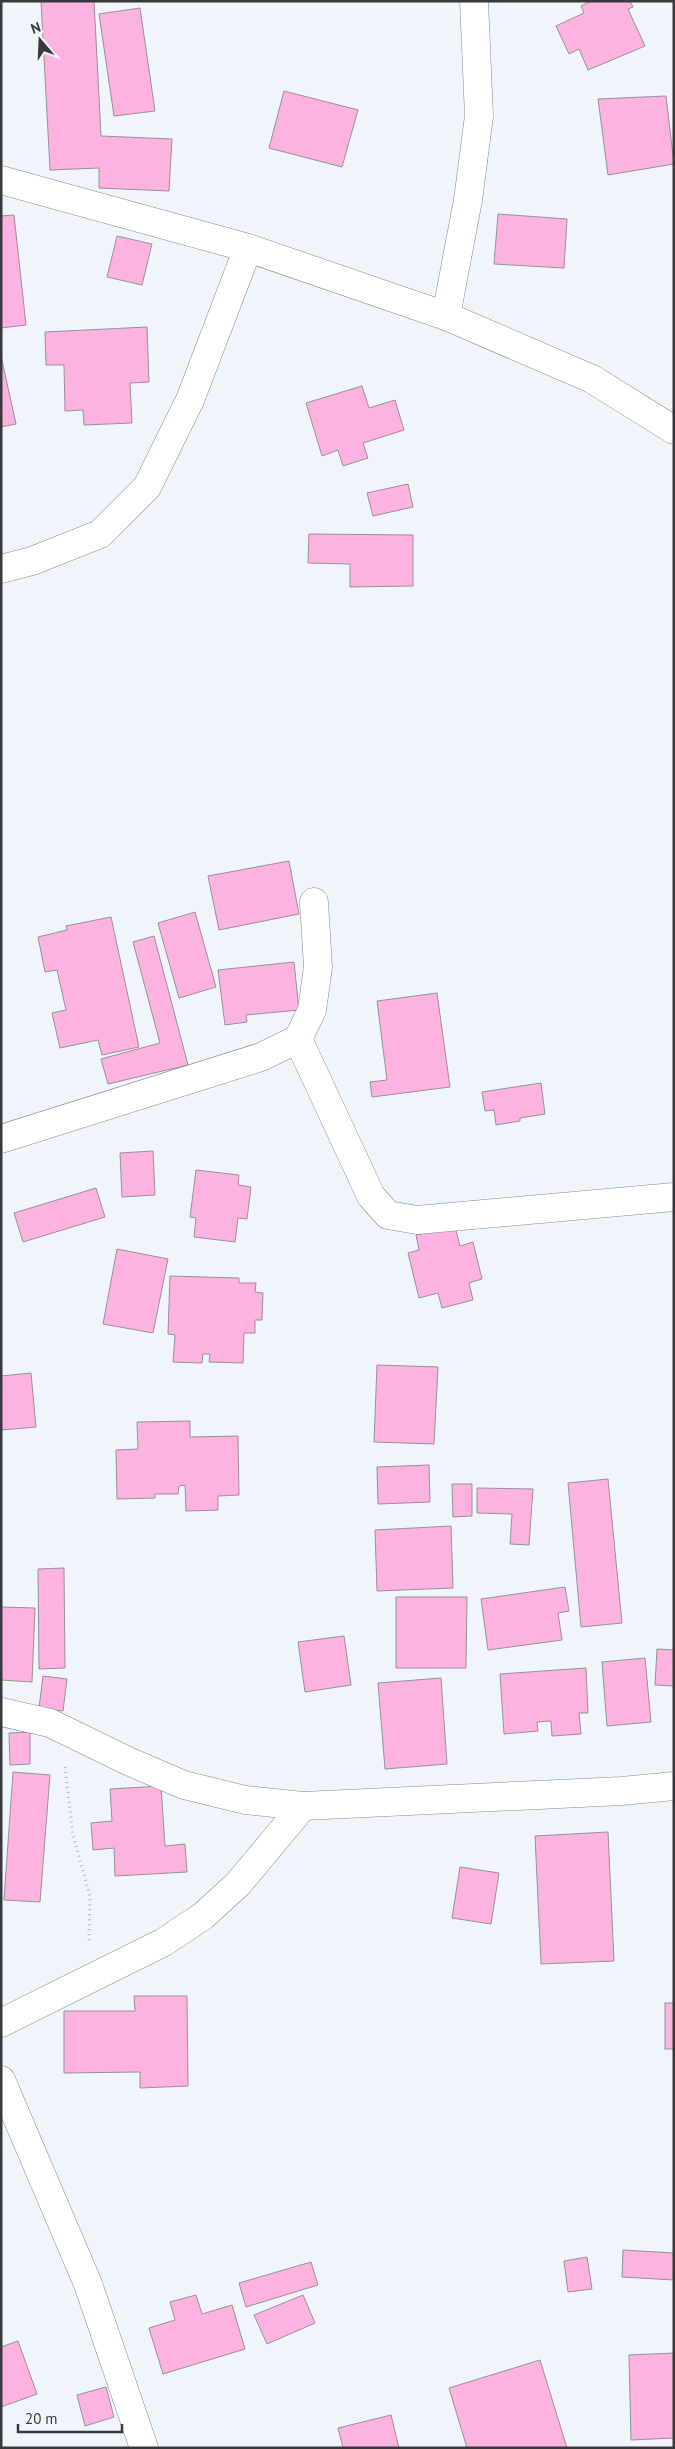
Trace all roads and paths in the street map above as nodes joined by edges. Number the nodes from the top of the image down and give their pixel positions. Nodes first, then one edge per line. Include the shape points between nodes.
1 (474, 1) edge
2 (1, 180) edge
3 (248, 248) junction
4 (446, 316) junction
5 (674, 430) edge
6 (1, 569) edge
7 (314, 902) dead end
8 (298, 1039) junction
9 (1, 1139) edge
10 (674, 1197) edge
11 (1, 1712) edge
12 (50, 1723) junction
13 (674, 1786) edge
14 (303, 1806) junction
15 (88, 1981) junction
16 (1, 2023) edge
17 (1, 2080) edge
18 (144, 2448) edge

1 - 4 street via 479,116 468,200
2 - 3 street
3 - 4 street
3 - 6 street via 190,400 147,487 100,534 32,561
4 - 5 street via 592,379
7 - 8 street via 318,968 312,1010
8 - 9 street via 262,1057
8 - 10 street via 371,1196 388,1215 417,1220
11 - 12 street
12 - 14 street via 128,1762 184,1785 245,1800
12 - 15 path via 65,1767 73,1836 90,1896
13 - 14 street
14 - 15 street via 238,1884 203,1916 164,1942
15 - 16 street
17 - 18 street via 88,2284

